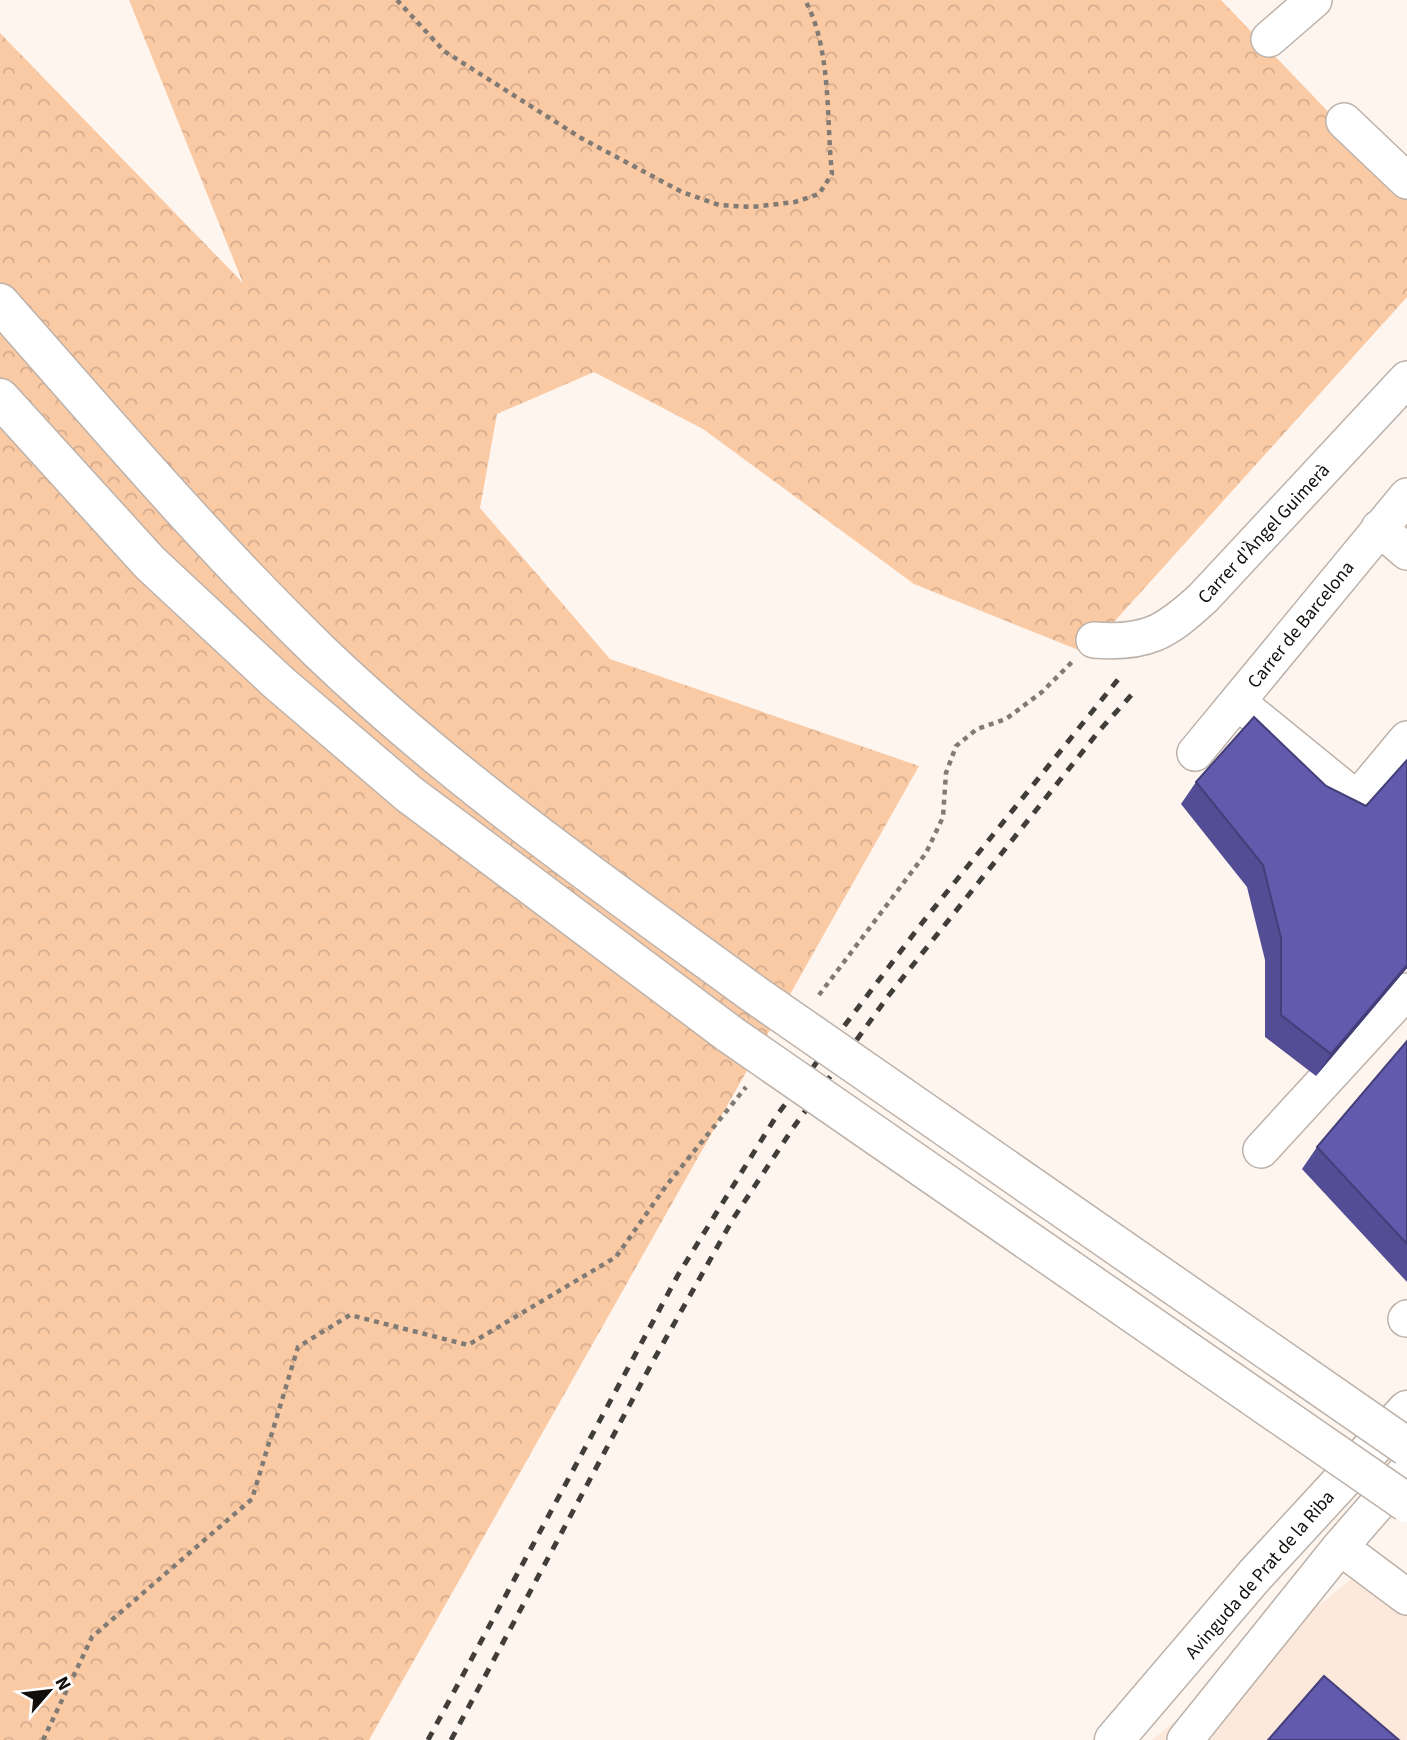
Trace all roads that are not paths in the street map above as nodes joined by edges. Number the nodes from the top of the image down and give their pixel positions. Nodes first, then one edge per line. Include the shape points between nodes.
1 (1314, 0) edge
2 (1269, 39) dead end
3 (1344, 121) dead end
4 (1407, 181) edge
5 (0, 303) edge
6 (1407, 379) edge
7 (0, 398) edge
8 (1407, 496) edge
9 (1379, 528) junction
10 (1407, 552) edge
11 (1094, 640) road end
12 (1238, 702) junction
13 (1407, 739) edge
14 (1195, 754) dead end
15 (1407, 991) edge
16 (1261, 1150) dead end
17 (1407, 1410) edge
18 (1407, 1447) edge
19 (1407, 1470) edge
20 (1407, 1503) edge
21 (1340, 1547) junction
22 (1407, 1597) edge
23 (1114, 1740) edge
24 (1185, 1740) edge

1 - 2 street
3 - 4 street
5 - 18 main road, bridge via 187,516 320,651 436,753 557,851 754,994
6 - 11 street, Carrer d'Àngel Guimerà via 1180,620 1125,642
7 - 20 main road, bridge via 150,564 279,684 409,794 731,1035
8 - 9 street, Carrer de Barcelona
9 - 10 street
9 - 12 street, Carrer de Barcelona
12 - 13 street via 1357,799
12 - 14 street, Carrer de Barcelona
15 - 16 street
17 - 23 main road, Avinguda de Prat de la Riba
19 - 21 street
21 - 22 street
21 - 24 street

